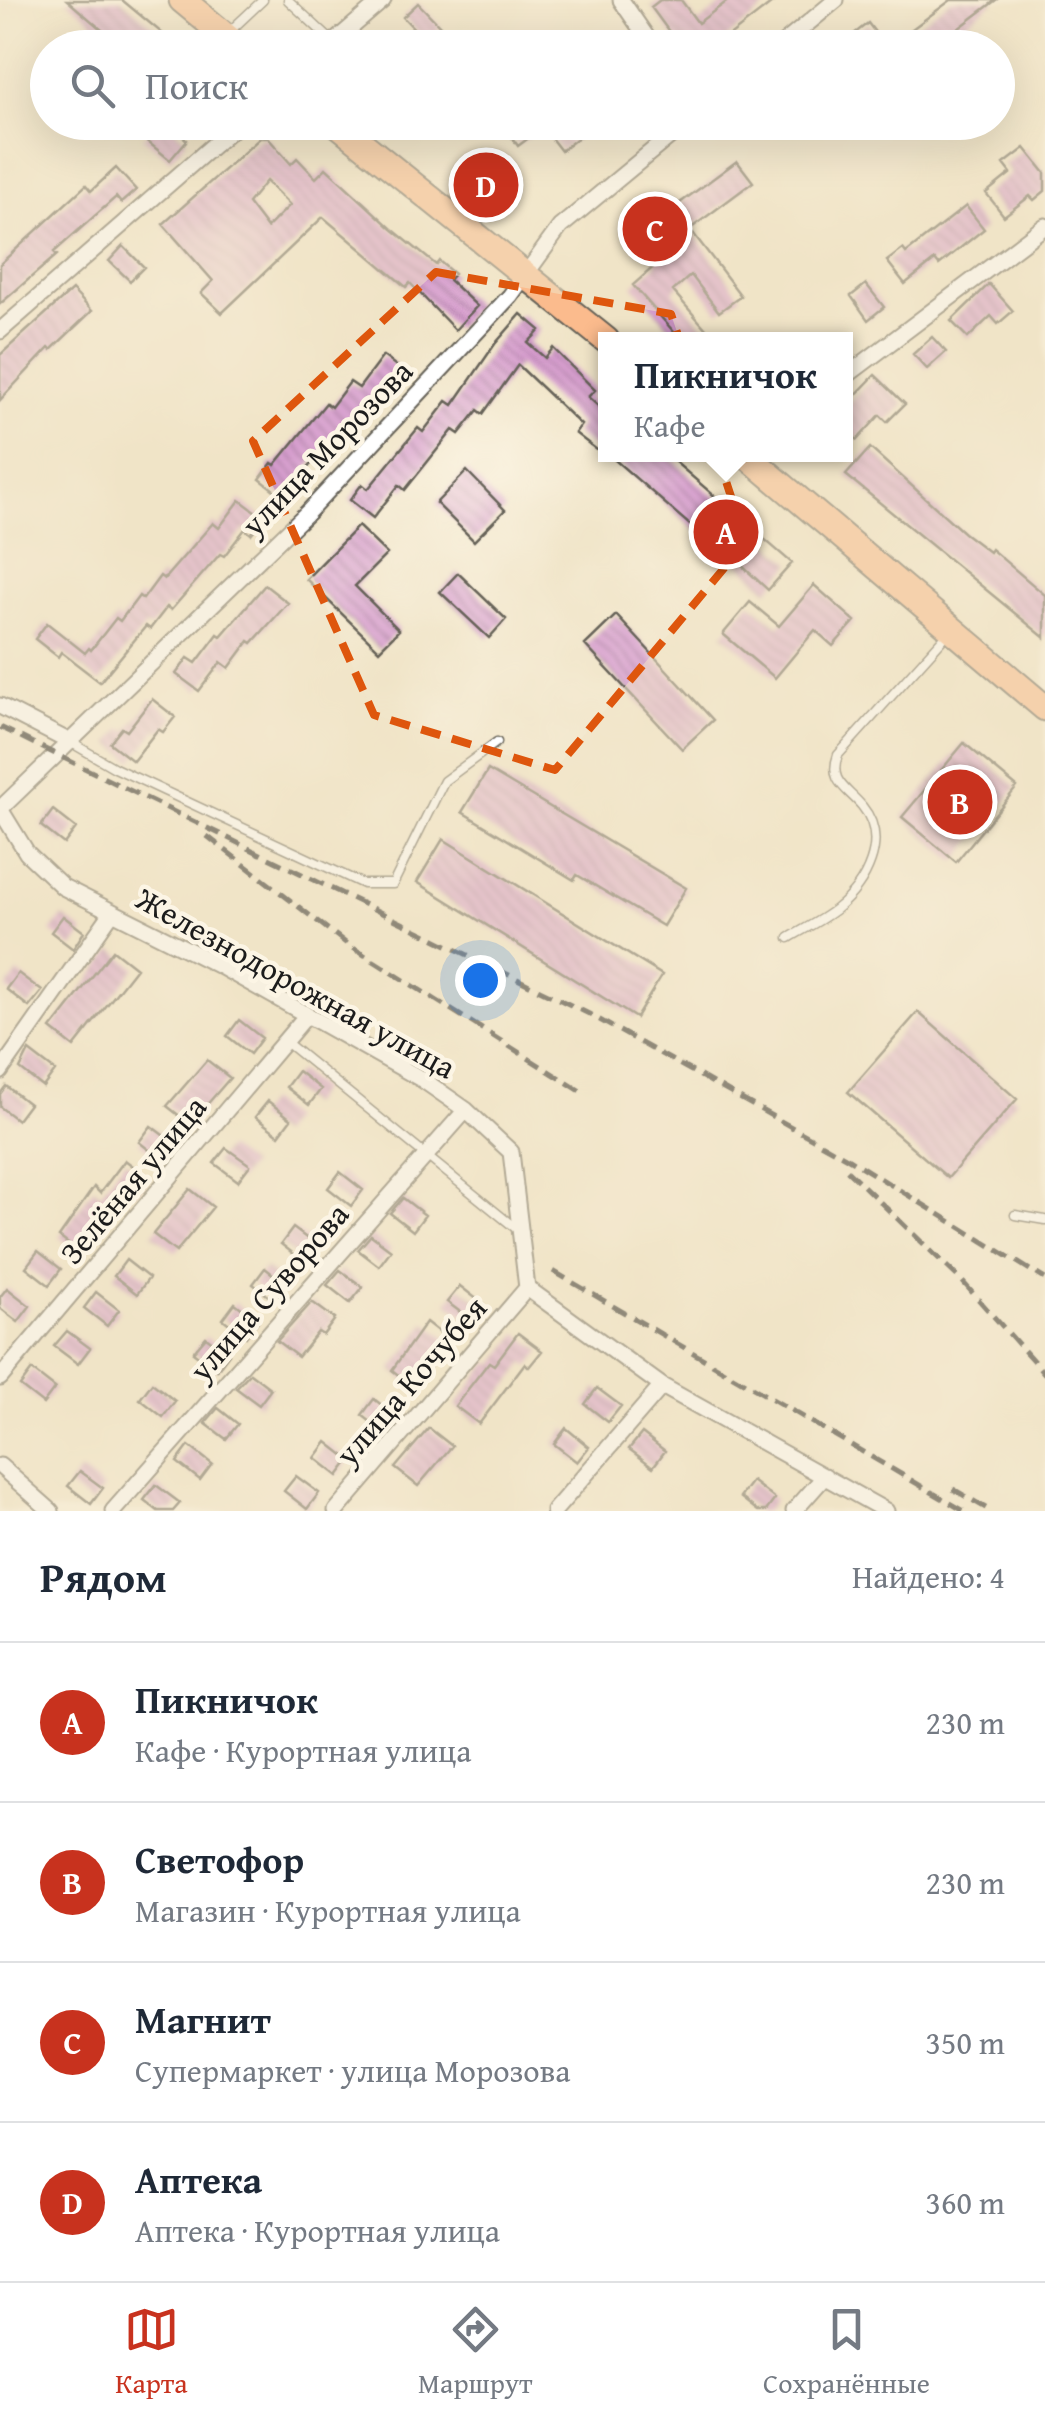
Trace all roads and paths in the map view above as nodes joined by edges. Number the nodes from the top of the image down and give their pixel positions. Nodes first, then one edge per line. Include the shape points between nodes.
1 (182, 0) edge
2 (263, 0) edge
3 (288, 0) edge
4 (383, 0) edge
5 (621, 0) edge
6 (836, 0) edge
7 (218, 30) edge
8 (241, 30) edge
9 (316, 30) edge
10 (348, 30) edge
11 (640, 30) edge
12 (800, 30) edge
13 (219, 140) edge
14 (359, 140) edge
15 (666, 140) edge
16 (1045, 226) edge
17 (526, 273) junction
18 (0, 332) edge
19 (598, 333) edge
20 (853, 371) edge
21 (754, 462) edge
22 (952, 629) junction
23 (0, 706) edge
24 (1045, 708) edge
25 (70, 742) junction
26 (497, 742) dead end
27 (0, 809) edge
28 (112, 914) junction
29 (789, 938) dead end
30 (306, 1016) junction
31 (286, 1042) junction
32 (0, 1072) edge
33 (466, 1110) junction
34 (426, 1155) junction
35 (1015, 1215) dead end
36 (1045, 1220) edge
37 (523, 1234) junction
38 (527, 1288) junction
39 (0, 1378) edge
40 (662, 1386) junction
41 (0, 1466) edge
42 (825, 1476) junction
43 (51, 1511) edge
44 (112, 1511) edge
45 (336, 1511) edge
46 (554, 1511) edge
47 (794, 1511) edge
48 (886, 1511) edge

1 - 7 main road
2 - 8 lane
3 - 9 lane
4 - 10 street
5 - 11 street
6 - 12 street
13 - 18 street
14 - 17 main road
15 - 17 street, улица Морозова via 560,227
16 - 20 street
17 - 19 main road
17 - 25 street, улица Морозова via 308,512
21 - 22 main road
22 - 24 main road
22 - 29 lane via 838,755 837,780 862,807 877,839 873,858 838,907
23 - 25 street
25 - 26 lane via 363,884 393,884 444,781
25 - 27 street, улица Морозова
27 - 28 street, Железнодорожная улица via 27,853 62,887
28 - 30 street, Железнодорожная улица
28 - 32 street
30 - 31 street, Зелёная улица
30 - 33 street, Железнодорожная улица
31 - 34 lane
31 - 39 street, Зелёная улица
33 - 34 street, улица Суворова
33 - 37 street, Железнодорожная улица via 511,1152
34 - 37 lane
34 - 44 street, улица Суворова
35 - 36 lane
37 - 38 street, Железнодорожная улица
38 - 40 street
38 - 45 street, улица Кочубея
40 - 42 street
40 - 46 street
41 - 43 street
42 - 47 street
42 - 48 street

